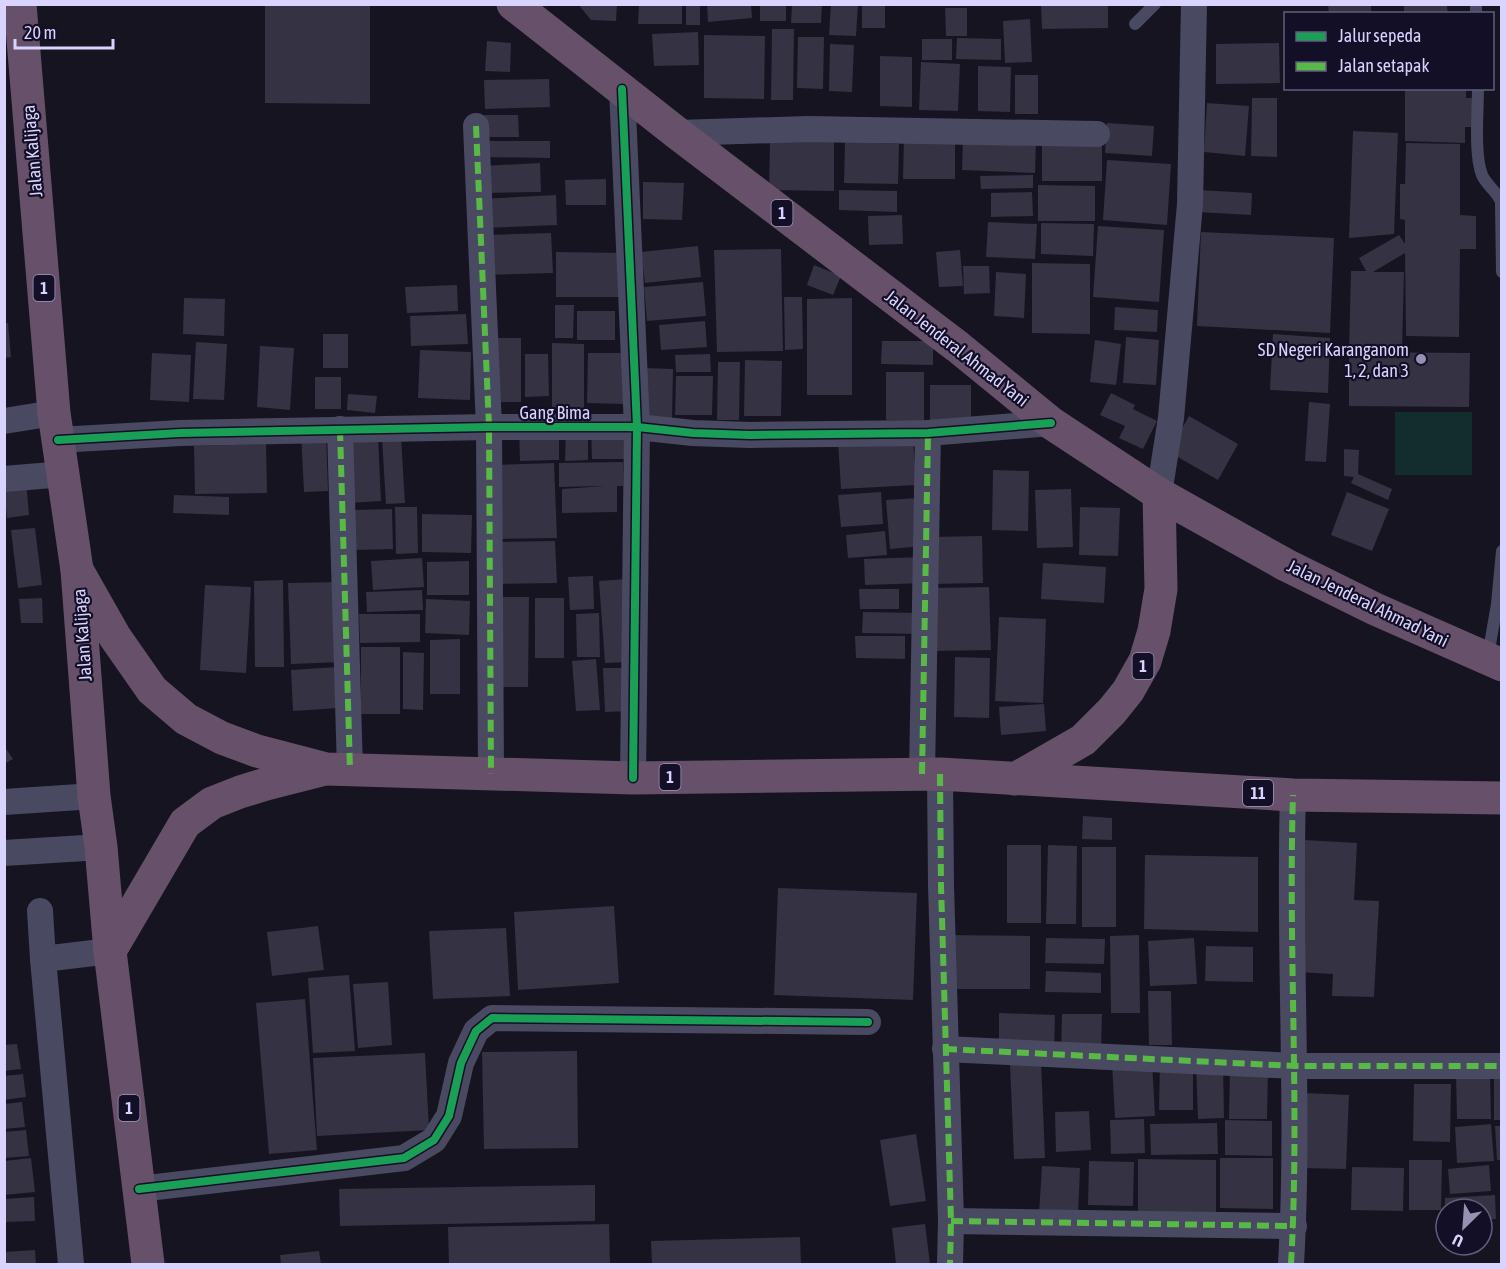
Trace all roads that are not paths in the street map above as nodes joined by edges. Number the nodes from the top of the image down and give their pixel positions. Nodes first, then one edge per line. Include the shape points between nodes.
1 (20, 4) edge
2 (513, 4) edge
3 (1155, 4) edge
4 (1194, 4) edge
5 (1135, 24) dead end
6 (622, 89) junction
7 (1478, 90) edge
8 (476, 126) dead end
9 (677, 133) junction
10 (1097, 134) dead end
11 (1502, 272) edge
12 (4, 421) edge
13 (1051, 423) junction
14 (56, 427) junction
15 (489, 427) junction
16 (637, 427) junction
17 (340, 429) junction
18 (928, 433) junction
19 (64, 474) junction
20 (4, 479) edge
21 (1159, 494) junction
22 (1502, 551) edge
23 (78, 570) junction
24 (1494, 662) edge
25 (338, 770) junction
26 (491, 774) junction
27 (931, 774) junction
28 (633, 778) junction
29 (1015, 779) junction
30 (1293, 795) junction
31 (94, 796) junction
32 (1502, 798) edge
33 (4, 802) edge
34 (101, 847) junction
35 (4, 853) edge
36 (40, 911) dead end
37 (110, 951) junction
38 (43, 959) junction
39 (868, 1022) dead end
40 (945, 1049) junction
41 (1294, 1066) junction
42 (1500, 1066) dead end
43 (138, 1189) junction
44 (951, 1221) junction
45 (1294, 1226) junction
46 (71, 1264) edge
47 (148, 1264) edge
48 (950, 1264) edge
49 (1291, 1264) edge

1 - 14 highway, Jalan Kalijaga / 1
2 - 6 highway, Jalan Jenderal Ahmad Yani / 1
3 - 5 lane
4 - 21 street via 1190,204 1171,418
6 - 9 highway, Jalan Jenderal Ahmad Yani / 1
6 - 16 street
7 - 11 lane via 1479,167 1501,202
8 - 15 street
9 - 10 street via 808,129
9 - 13 highway, Jalan Jenderal Ahmad Yani / 1 via 958,347
12 - 14 street, Gang Bima
13 - 18 street, Gang Bima
13 - 21 highway, Jalan Jenderal Ahmad Yani / 1
14 - 17 street, Gang Bima via 180,433
14 - 19 highway, Jalan Kalijaga / 1
15 - 16 street, Gang Bima
15 - 17 street, Gang Bima
15 - 26 street
16 - 18 street, Gang Bima via 750,435
16 - 28 street
17 - 25 street
18 - 27 street
19 - 20 street
19 - 23 highway, Jalan Kalijaga / 1
21 - 24 highway, Jalan Jenderal Ahmad Yani via 1375,609
21 - 29 highway, 1 via 1161,589 1145,661 1123,698 1083,740
22 - 24 lane
23 - 25 highway, 1 via 115,637 152,690 186,719 257,751
23 - 31 highway, Jalan Kalijaga / 1
25 - 26 highway, 1
25 - 37 highway, 1 via 240,792 212,803 185,823
26 - 28 highway, 1
27 - 28 highway, 1
27 - 29 highway, 1
27 - 40 street via 941,885
29 - 30 highway, 11
30 - 32 highway, 11
30 - 41 street
31 - 33 street
31 - 34 highway, Jalan Kalijaga / 1
34 - 35 street
34 - 37 highway, Jalan Kalijaga / 1
36 - 38 street
37 - 38 street
37 - 43 highway, Jalan Kalijaga / 1
38 - 46 street
39 - 43 street via 492,1018 476,1031 461,1063 449,1116 434,1140 404,1158
40 - 41 street
40 - 44 street
41 - 42 street
41 - 45 street
43 - 47 highway, Jalan Kalijaga / 1
44 - 45 street
44 - 48 street
45 - 49 street

